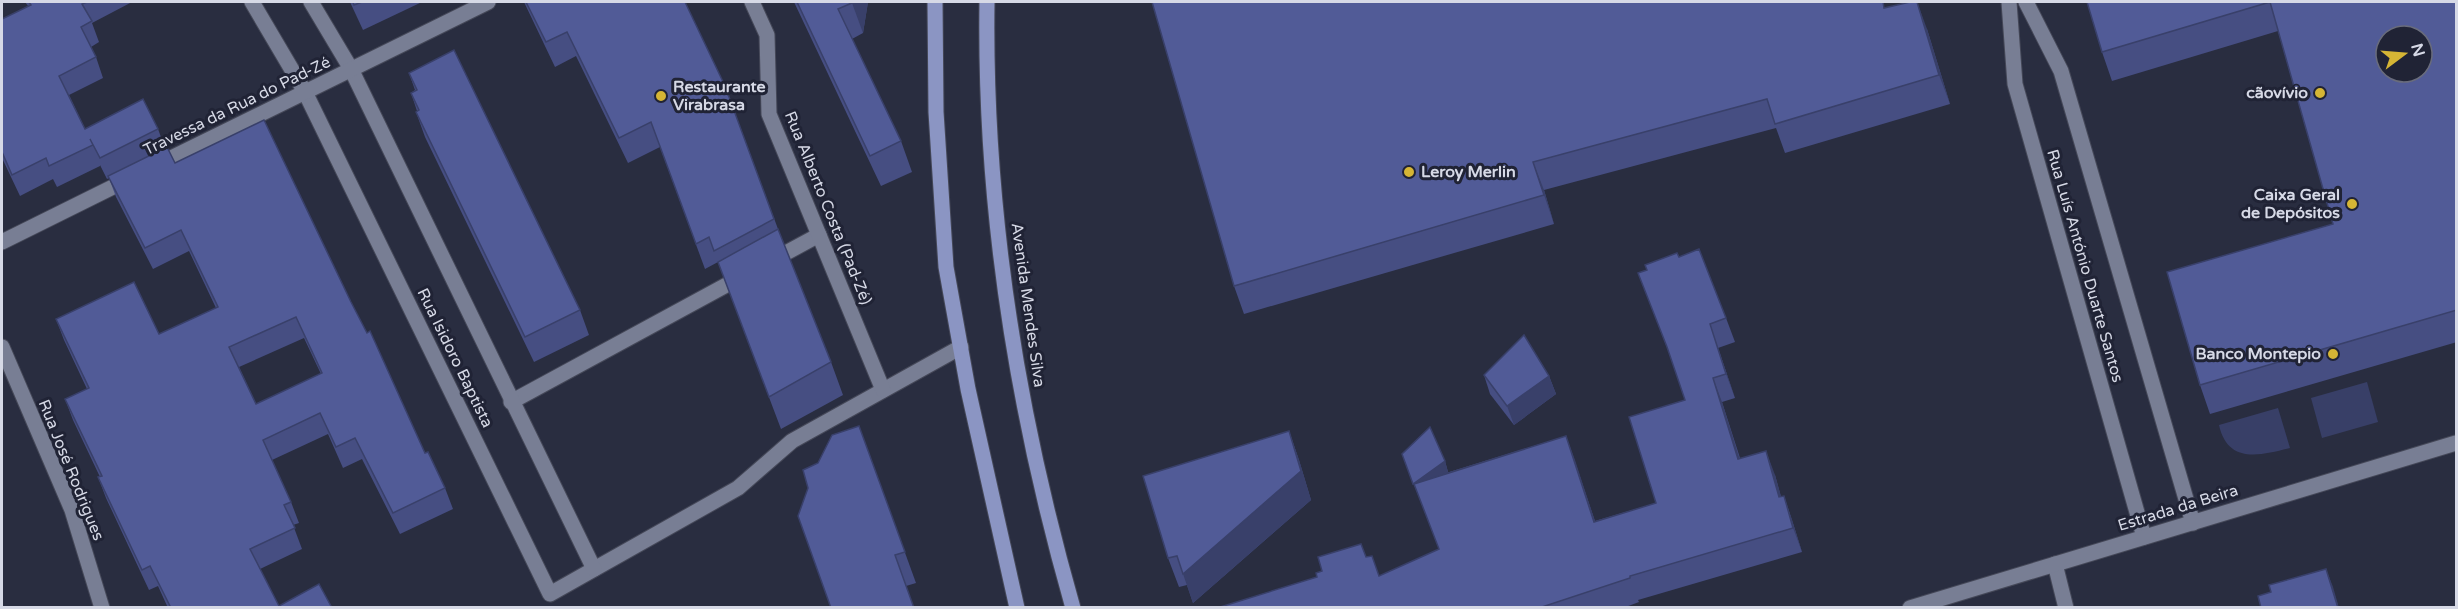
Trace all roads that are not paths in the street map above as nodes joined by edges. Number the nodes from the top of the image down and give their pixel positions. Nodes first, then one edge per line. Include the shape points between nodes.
1 (252, 2) edge
2 (311, 2) edge
3 (488, 2) edge
4 (752, 2) edge
5 (934, 2) edge
6 (987, 2) edge
7 (2009, 2) edge
8 (2026, 2) edge
9 (351, 69) junction
10 (306, 92) junction
11 (819, 235) junction
12 (2, 242) edge
13 (2, 347) edge
14 (961, 347) junction
15 (884, 390) junction
16 (512, 402) junction
17 (2457, 443) edge
18 (2193, 523) junction
19 (2144, 537) junction
20 (2055, 564) junction
21 (594, 569) junction
22 (102, 608) edge
23 (1017, 608) edge
24 (1073, 608) edge
25 (1910, 608) edge
26 (2066, 608) edge

1 - 10 street
2 - 9 street, Rua Isidoro Baptista
3 - 9 street, Travessa da Rua do Pad-Zé
4 - 11 street, Rua Alberto Costa (Pad-Zé) via 767,35 769,114
5 - 14 main road via 946,267
6 - 24 main road, Avenida Mendes Silva via 994,198 1015,349 1034,448
7 - 19 street, Rua Luís António Duarte Santos via 2015,84
8 - 18 street, Rua Luís António Duarte Santos via 2061,71
9 - 10 street, Travessa da Rua do Pad-Zé
9 - 16 street, Rua Isidoro Baptista
10 - 12 street, Travessa da Rua do Pad-Zé
10 - 21 street, Rua Isidoro Baptista via 550,594
11 - 15 street, Rua Alberto Costa (Pad-Zé)
11 - 16 street
13 - 22 street, Rua José Rodrigues via 72,510
14 - 15 street, Rua Isidoro Baptista
14 - 23 main road
15 - 21 street, Rua Isidoro Baptista via 792,441 738,488
16 - 21 street, Rua Isidoro Baptista
17 - 18 street, Estrada da Beira
18 - 19 street, Estrada da Beira
19 - 20 street, Estrada da Beira
20 - 25 street, Estrada da Beira
20 - 26 street

